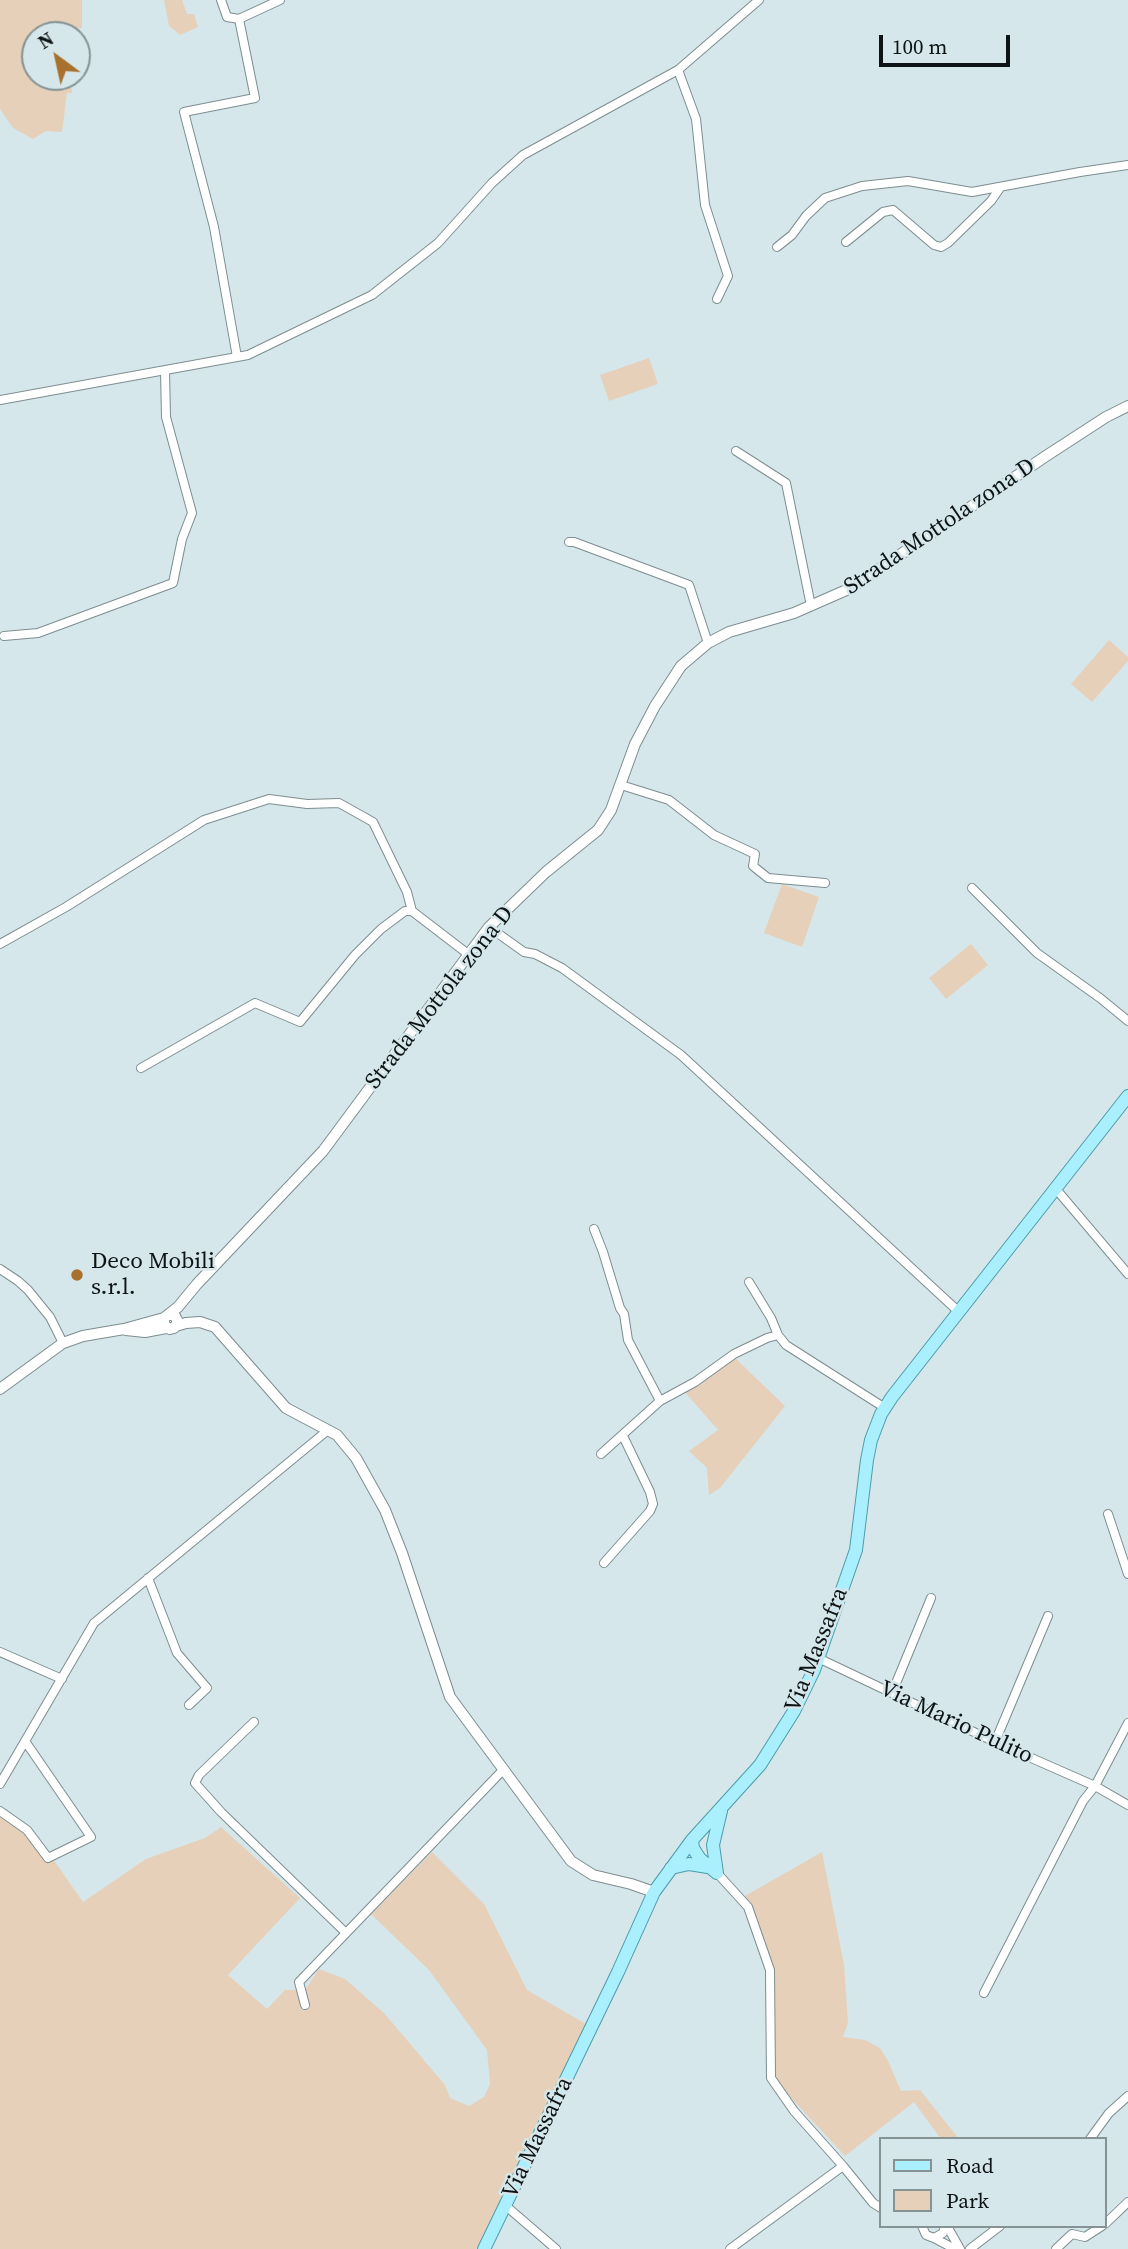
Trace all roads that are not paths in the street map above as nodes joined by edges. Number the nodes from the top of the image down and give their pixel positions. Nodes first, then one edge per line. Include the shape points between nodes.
1 (221, 0) edge
2 (280, 0) edge
3 (759, 0) edge
4 (239, 19) junction
5 (678, 70) junction
6 (1128, 166) edge
7 (1000, 188) junction
8 (846, 242) dead end
9 (777, 247) dead end
10 (716, 299) dead end
11 (237, 357) junction
12 (165, 371) junction
13 (0, 400) edge
14 (1128, 406) edge
15 (736, 451) dead end
16 (569, 542) dead end
17 (811, 606) junction
18 (4, 636) dead end
19 (708, 643) junction
20 (621, 785) junction
21 (825, 883) dead end
22 (972, 888) dead end
23 (412, 911) junction
24 (489, 927) junction
25 (0, 944) edge
26 (468, 954) junction
27 (1128, 1021) edge
28 (141, 1068) dead end
29 (1128, 1096) edge
30 (1056, 1189) junction
31 (594, 1230) dead end
32 (0, 1269) edge
33 (1128, 1274) edge
34 (749, 1283) dead end
35 (959, 1312) junction
36 (174, 1321) junction
37 (778, 1335) junction
38 (63, 1343) junction
39 (0, 1389) edge
40 (660, 1402) junction
41 (885, 1408) junction
42 (328, 1430) junction
43 (623, 1436) junction
44 (601, 1454) dead end
45 (1108, 1514) dead end
46 (604, 1563) dead end
47 (1128, 1574) edge
48 (148, 1578) junction
49 (932, 1598) dead end
50 (1048, 1616) dead end
51 (0, 1652) edge
52 (818, 1658) junction
53 (62, 1679) junction
54 (892, 1693) junction
55 (189, 1705) dead end
56 (254, 1722) dead end
57 (1128, 1723) edge
58 (25, 1741) junction
59 (995, 1742) junction
60 (503, 1770) junction
61 (0, 1784) edge
62 (1095, 1786) junction
63 (1128, 1805) edge
64 (722, 1807) junction
65 (0, 1811) edge
66 (692, 1840) junction
67 (713, 1855) junction
68 (671, 1868) junction
69 (714, 1871) junction
70 (654, 1892) junction
71 (346, 1933) junction
72 (984, 1993) dead end
73 (305, 2005) dead end
74 (1128, 2096) edge
75 (1091, 2137) edge
76 (844, 2166) junction
77 (1128, 2202) edge
78 (506, 2206) junction
79 (880, 2207) edge
80 (1107, 2221) edge
81 (945, 2228) edge
82 (947, 2228) edge
83 (997, 2228) edge
84 (1066, 2228) edge
85 (1098, 2228) edge
86 (922, 2229) edge
87 (1072, 2234) junction
88 (934, 2238) junction
89 (484, 2249) edge
90 (556, 2249) edge
91 (730, 2249) edge
92 (955, 2249) edge
93 (960, 2249) edge
94 (970, 2249) edge
95 (1056, 2249) edge

1 - 4 street via 227,18
2 - 4 street
3 - 5 street
4 - 11 street via 255,98 184,111 214,227
5 - 10 street via 696,119 705,205 727,276
5 - 11 street via 523,155 438,243 372,295
6 - 7 street
7 - 8 street via 941,247 893,210 883,212
7 - 9 street via 972,192 908,181 862,186 825,198
11 - 12 street
12 - 13 street
12 - 18 street via 166,418 192,513 173,583 38,634
14 - 17 main road, Strada Mottola zona D via 851,588
15 - 17 street via 786,483
16 - 19 street via 689,586
17 - 19 main road, Strada Mottola zona D
19 - 20 main road, Strada Mottola zona D via 666,686 635,744
20 - 21 street via 669,800 713,835 755,854 753,866 762,875
20 - 24 main road, Strada Mottola zona D via 598,830
22 - 27 street via 1031,948
23 - 25 street via 373,822 339,803 269,799 204,820
23 - 26 street
23 - 28 street via 405,911 381,929 300,1022 255,1003
24 - 26 main road, Strada Mottola zona D
24 - 35 street via 524,952 562,968 681,1055
26 - 36 main road, Strada Mottola zona D via 323,1151 186,1296
29 - 30 main road, Via Massafra
30 - 33 street
30 - 35 main road, Via Massafra
31 - 40 street via 624,1314 628,1340
32 - 38 street via 28,1290
34 - 37 street
35 - 41 main road, Via Massafra
36 - 38 main road via 145,1332 124,1329
36 - 42 main road via 215,1327 286,1408
37 - 40 street via 734,1354
37 - 41 street via 786,1345
38 - 39 main road
40 - 43 street
41 - 52 main road, Via Massafra via 871,1440 856,1550
42 - 48 street
42 - 60 main road via 356,1458 385,1510 450,1697
43 - 44 street
43 - 46 street via 653,1504
45 - 47 street
48 - 53 street via 94,1623
48 - 55 street via 177,1653 206,1688
49 - 54 street
50 - 59 street
51 - 53 street
52 - 54 street, Via Mario Pulito
52 - 64 main road, Via Massafra via 794,1712 760,1765
53 - 58 street
54 - 59 street, Via Mario Pulito
56 - 71 street via 195,1783
57 - 62 street
58 - 61 street
58 - 65 street via 91,1837 48,1858 27,1830
59 - 62 street, Via Mario Pulito
60 - 70 main road via 571,1861 593,1875
60 - 71 street
62 - 63 street, Via Mario Pulito
62 - 72 street
64 - 66 main road, Via Massafra
64 - 67 main road
66 - 67 main road via 703,1840
66 - 68 main road, Via Massafra
66 - 69 main road via 700,1859
67 - 69 main road
68 - 69 main road via 696,1864
68 - 70 main road, Via Massafra
69 - 76 street via 748,1907 770,1970 771,2078 794,2112
70 - 78 main road, Via Massafra
71 - 73 street via 299,1982
74 - 75 street
76 - 79 street
76 - 91 street
77 - 80 street
78 - 89 main road, Via Massafra
78 - 90 street
81 - 88 street
82 - 93 street
83 - 94 street
84 - 87 street
85 - 87 street via 1085,2237
86 - 88 street
87 - 95 street
88 - 92 street

